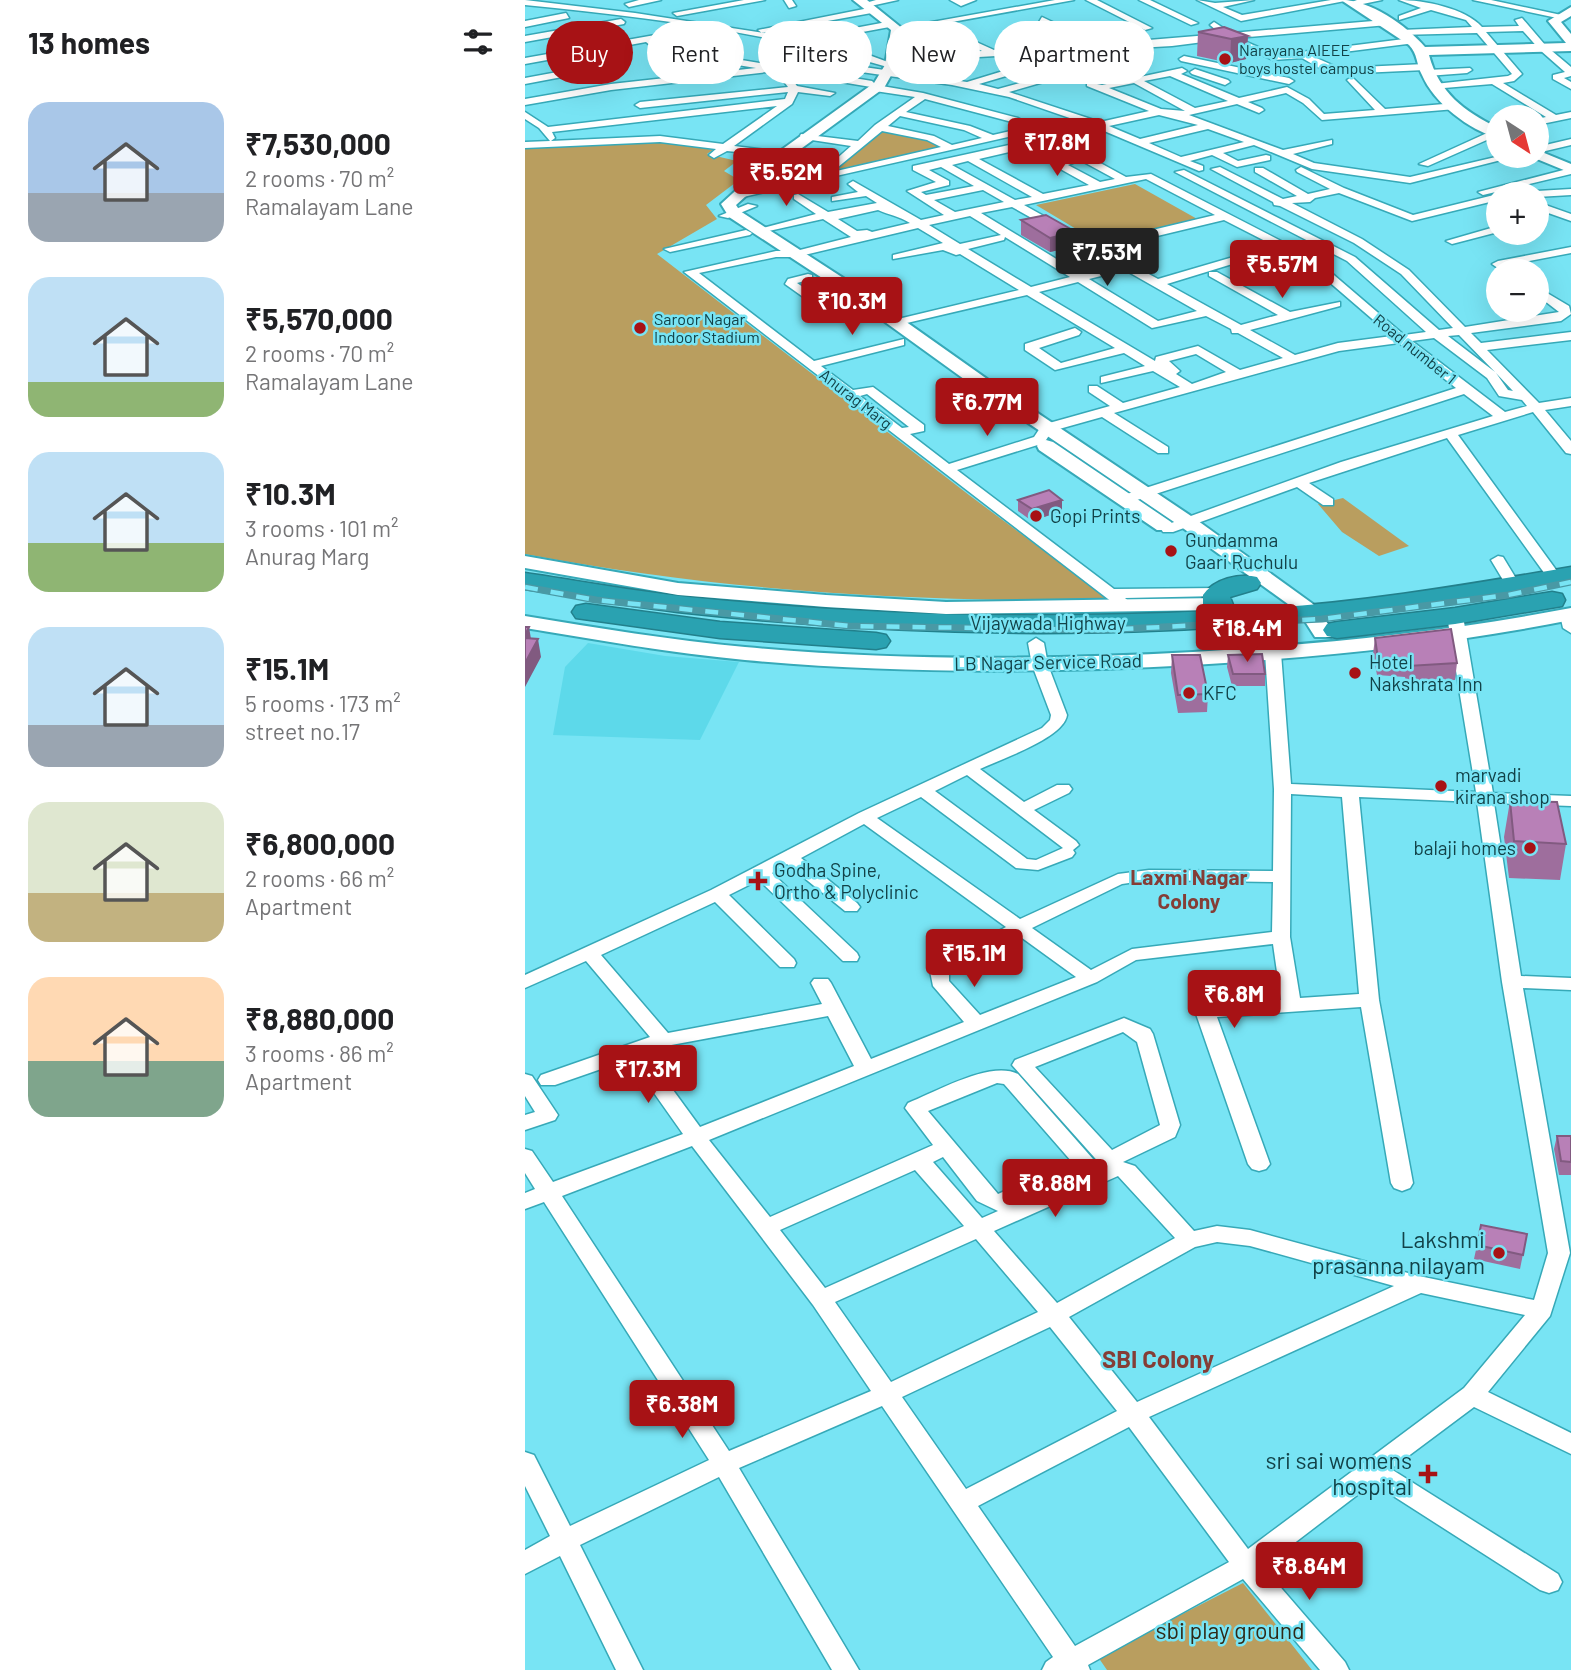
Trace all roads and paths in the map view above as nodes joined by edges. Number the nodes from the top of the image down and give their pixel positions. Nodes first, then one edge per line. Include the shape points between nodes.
1 (558, 0) edge
2 (657, 0) edge
3 (761, 0) edge
4 (894, 0) edge
5 (954, 0) edge
6 (972, 0) edge
7 (1070, 0) edge
8 (1090, 0) edge
9 (1143, 0) edge
10 (1201, 0) edge
11 (1250, 0) edge
12 (1378, 0) edge
13 (1403, 0) edge
14 (1481, 0) edge
15 (1349, 1) edge
16 (525, 2) edge
17 (720, 3) edge
18 (629, 4) dead end
19 (1213, 6) junction
20 (1313, 6) junction
21 (1431, 7) junction
22 (603, 11) junction
23 (734, 12) dead end
24 (677, 13) dead end
25 (1322, 13) dead end
26 (879, 14) edge
27 (566, 16) dead end
28 (1565, 16) edge
29 (1517, 17) dead end
30 (1402, 18) dead end
31 (1331, 20) dead end
32 (847, 21) edge
33 (859, 21) edge
34 (1134, 21) edge
35 (1193, 23) dead end
36 (1385, 23) junction
37 (525, 24) edge
38 (1214, 25) dead end
39 (1341, 26) junction
40 (1308, 29) junction
41 (1526, 29) junction
42 (1478, 30) junction
43 (745, 33) junction
44 (1350, 33) dead end
45 (1401, 33) junction
46 (758, 35) edge
47 (546, 36) edge
48 (1228, 36) junction
49 (525, 39) edge
50 (1200, 39) junction
51 (1359, 40) dead end
52 (1570, 40) edge
53 (1186, 41) junction
54 (1172, 43) junction
55 (1154, 44) edge
56 (1368, 46) junction
57 (1417, 46) junction
58 (980, 47) edge
59 (1543, 48) junction
60 (1215, 49) edge
61 (1495, 49) junction
62 (1201, 51) edge
63 (1330, 51) junction
64 (994, 54) joint
65 (1304, 55) junction
66 (546, 57) edge
67 (1184, 59) junction
68 (525, 61) edge
69 (872, 63) edge
70 (1189, 69) junction
71 (1219, 69) dead end
72 (1362, 70) junction
73 (1426, 70) junction
74 (1467, 70) dead end
75 (872, 72) edge
76 (1171, 73) junction
77 (1571, 73) edge
78 (872, 74) edge
79 (885, 74) junction
80 (1202, 74) junction
81 (1154, 76) edge
82 (546, 77) edge
83 (1255, 80) dead end
84 (1289, 80) dead end
85 (1352, 80) dead end
86 (525, 81) edge
87 (1494, 81) junction
88 (1225, 82) dead end
89 (647, 83) edge
90 (690, 84) edge
91 (790, 84) edge
92 (1032, 84) edge
93 (1090, 84) dead end
94 (1116, 84) edge
95 (1142, 84) edge
96 (629, 85) junction
97 (967, 85) junction
98 (1106, 86) dead end
99 (1571, 86) edge
100 (1434, 87) junction
101 (794, 89) junction
102 (1281, 90) junction
103 (999, 92) junction
104 (830, 93) dead end
105 (923, 96) junction
106 (701, 98) junction
107 (1237, 101) junction
108 (525, 102) edge
109 (789, 102) junction
110 (639, 105) junction
111 (1456, 106) junction
112 (1191, 110) junction
113 (1259, 110) dead end
114 (704, 111) junction
115 (1163, 112) junction
116 (1382, 112) junction
117 (898, 113) junction
118 (1571, 114) edge
119 (525, 115) edge
120 (1178, 115) junction
121 (642, 118) junction
122 (1555, 118) junction
123 (1549, 119) edge
124 (1229, 122) dead end
125 (593, 124) junction
126 (685, 125) dead end
127 (1101, 125) junction
128 (1209, 125) junction
129 (1486, 126) edge
130 (878, 127) junction
131 (543, 128) junction
132 (525, 129) edge
133 (1032, 129) junction
134 (804, 136) junction
135 (991, 138) junction
136 (1486, 138) edge
137 (652, 139) junction
138 (1052, 139) junction
139 (603, 142) junction
140 (1140, 142) junction
141 (1255, 142) junction
142 (1328, 142) dead end
143 (1571, 142) edge
144 (554, 144) junction
145 (859, 144) junction
146 (525, 145) edge
147 (725, 147) junction
148 (951, 148) junction
149 (1549, 148) edge
150 (1216, 153) junction
151 (1281, 154) junction
152 (714, 155) dead end
153 (783, 155) junction
154 (1083, 156) junction
155 (970, 158) junction
156 (1266, 158) dead end
157 (1549, 158) edge
158 (902, 159) junction
159 (1486, 162) edge
160 (1301, 163) junction
161 (943, 164) junction
162 (1424, 164) dead end
163 (1180, 166) junction
164 (1199, 168) dead end
165 (920, 169) junction
166 (1216, 169) dead end
167 (1259, 170) dead end
168 (1571, 170) edge
169 (820, 177) junction
170 (969, 178) junction
171 (1124, 180) junction
172 (1523, 182) edge
173 (945, 183) junction
174 (853, 184) dead end
175 (1099, 186) junction
176 (983, 187) junction
177 (1340, 190) junction
178 (867, 193) junction
179 (1571, 194) edge
180 (1549, 195) edge
181 (798, 197) dead end
182 (1307, 197) junction
183 (1042, 198) junction
184 (836, 199) dead end
185 (925, 199) junction
186 (1486, 200) edge
187 (1281, 202) junction
188 (884, 204) junction
189 (1014, 204) junction
190 (1323, 205) dead end
191 (753, 206) dead end
192 (1252, 208) junction
193 (730, 209) junction
194 (1549, 210) edge
195 (973, 213) junction
196 (1225, 215) junction
197 (819, 216) dead end
198 (953, 216) junction
199 (1549, 218) edge
200 (1571, 218) edge
201 (914, 223) junction
202 (1571, 224) edge
203 (1053, 226) junction
204 (753, 231) junction
205 (1027, 232) edge
206 (1486, 232) edge
207 (1000, 238) dead end
208 (1452, 241) dead end
209 (670, 249) dead end
210 (1100, 250) junction
211 (1571, 250) edge
212 (1261, 252) dead end
213 (776, 254) junction
214 (796, 254) junction
215 (965, 255) junction
216 (897, 257) dead end
217 (1524, 259) edge
218 (1125, 267) junction
219 (1213, 274) dead end
220 (1081, 278) junction
221 (1028, 291) junction
222 (1178, 297) junction
223 (1549, 298) edge
224 (869, 304) junction
225 (1336, 304) dead end
226 (1209, 313) junction
227 (1285, 314) junction
228 (1549, 319) edge
229 (1525, 322) edge
230 (898, 323) junction
231 (1233, 328) junction
232 (1461, 330) junction
233 (1085, 333) junction
234 (1435, 333) junction
235 (1571, 336) edge
236 (1401, 338) junction
237 (900, 342) junction
238 (1479, 347) junction
239 (1120, 351) junction
240 (1293, 359) junction
241 (1144, 364) junction
242 (812, 365) junction
243 (947, 367) junction
244 (1245, 373) junction
245 (1178, 377) junction
246 (1105, 380) dead end
247 (1260, 382) dead end
248 (1195, 387) junction
249 (1093, 389) dead end
250 (1465, 389) junction
251 (1214, 394) dead end
252 (850, 395) junction
253 (1152, 398) junction
254 (1531, 402) junction
255 (1571, 402) edge
256 (1166, 406) dead end
257 (1120, 407) junction
258 (1103, 412) junction
259 (1503, 417) junction
260 (900, 433) junction
261 (1043, 434) junction
262 (1451, 434) junction
263 (1163, 450) dead end
264 (1571, 450) edge
265 (946, 469) junction
266 (1299, 482) junction
267 (1145, 493) junction
268 (1123, 499) junction
269 (1328, 502) dead end
270 (1187, 522) junction
271 (1168, 528) junction
272 (1499, 560) dead end
273 (525, 562) edge
274 (525, 582) edge
275 (1513, 585) junction
276 (1229, 587) junction
277 (1119, 600) junction
278 (1568, 601) edge
279 (525, 602) edge
280 (525, 622) edge
281 (1308, 623) junction
282 (1456, 625) junction
283 (902, 632) junction
284 (1273, 653) junction
285 (1038, 654) junction
286 (969, 769) junction
287 (1063, 789) dead end
288 (1283, 789) junction
289 (923, 791) junction
290 (1350, 791) junction
291 (1485, 797) junction
292 (1571, 801) edge
293 (1023, 809) junction
294 (865, 817) junction
295 (789, 857) junction
296 (761, 872) junction
297 (1283, 877) junction
298 (717, 894) junction
299 (851, 907) dead end
300 (1021, 926) junction
301 (1280, 937) junction
302 (589, 953) junction
303 (850, 957) dead end
304 (787, 963) dead end
305 (1090, 978) junction
306 (525, 982) edge
307 (1512, 982) junction
308 (821, 984) dead end
309 (1571, 984) edge
310 (1369, 1000) junction
311 (1291, 1005) junction
312 (835, 1008) junction
313 (977, 1024) junction
314 (663, 1040) junction
315 (636, 1047) junction
316 (866, 1069) junction
317 (525, 1080) edge
318 (548, 1080) dead end
319 (525, 1123) edge
320 (696, 1137) junction
321 (945, 1148) junction
322 (525, 1156) edge
323 (919, 1160) junction
324 (1112, 1164) junction
325 (1259, 1164) dead end
326 (1402, 1183) dead end
327 (549, 1191) junction
328 (985, 1196) junction
329 (525, 1201) edge
330 (960, 1208) junction
331 (765, 1228) junction
332 (979, 1230) junction
333 (1571, 1231) edge
334 (1189, 1240) junction
335 (1559, 1253) junction
336 (1419, 1284) junction
337 (821, 1300) junction
338 (1542, 1310) junction
339 (1054, 1315) junction
340 (885, 1395) junction
341 (1472, 1395) junction
342 (1133, 1414) junction
343 (1571, 1444) edge
344 (525, 1462) edge
345 (724, 1464) junction
346 (1373, 1470) junction
347 (962, 1503) junction
348 (564, 1541) junction
349 (525, 1563) edge
350 (1246, 1565) junction
351 (1549, 1582) dead end
352 (1068, 1667) edge
353 (630, 1670) edge
354 (846, 1670) edge
355 (1336, 1670) edge

1 - 22 street
2 - 18 street
3 - 17 street
4 - 26 street
5 - 6 street
7 - 26 street
8 - 34 street
9 - 35 street
10 - 19 street
11 - 19 street
12 - 15 street
13 - 21 street
14 - 28 street
15 - 20 street
15 - 36 street
16 - 22 street
17 - 23 street
17 - 24 street
19 - 20 street via 1241,18
20 - 25 street
21 - 30 street
21 - 42 street via 1465,16
22 - 43 street
26 - 32 street
26 - 33 street
26 - 43 street
26 - 79 street
27 - 37 street
28 - 52 street via 1554,20
29 - 41 street
31 - 39 street
36 - 39 street
36 - 45 street
38 - 48 street
39 - 40 street
39 - 44 street
40 - 48 street
40 - 63 street
41 - 42 street
41 - 59 street
42 - 45 street
42 - 61 street
43 - 46 street
45 - 57 street
47 - 49 street
48 - 50 street
48 - 65 street via 1271,57
50 - 53 street
50 - 60 street via 1225,47
51 - 56 street
52 - 59 street
53 - 54 street
53 - 62 street
54 - 55 street
54 - 67 street
56 - 57 street
56 - 63 street
57 - 61 street
57 - 73 street
58 - 64 street
59 - 61 street
59 - 77 street
61 - 87 street via 1517,76
63 - 65 street
63 - 72 street
64 - 79 street
65 - 72 street via 1333,70
66 - 68 street
67 - 70 street
67 - 84 street
69 - 79 street
70 - 76 street
70 - 80 street
71 - 80 street
72 - 73 street
73 - 74 street
73 - 100 street
75 - 79 street
76 - 81 street
76 - 107 street
77 - 99 street via 1556,77
78 - 79 street
79 - 97 street
79 - 105 street
79 - 134 street
80 - 88 street
82 - 86 street
83 - 102 street
85 - 116 street
87 - 100 street
87 - 122 street
89 - 96 street
90 - 106 street
91 - 101 street
92 - 103 street
93 - 115 street
94 - 98 street
95 - 112 street
96 - 108 street
96 - 110 street
97 - 103 street
97 - 103 street via 1013,71 1051,77
100 - 111 street
101 - 104 street
101 - 106 street
101 - 109 street
102 - 107 street
102 - 116 street via 1298,96 1322,117
103 - 127 street
105 - 117 street
105 - 133 street via 998,114
106 - 110 street
107 - 112 street
107 - 113 street
109 - 114 street
109 - 147 street
110 - 121 street
111 - 116 street
111 - 129 street
112 - 115 street
112 - 120 street
114 - 121 street
114 - 126 street
115 - 120 street
115 - 127 street
117 - 130 street
117 - 135 street
118 - 122 street
119 - 131 street
120 - 128 street
121 - 125 street
121 - 137 street
122 - 123 street
124 - 128 street
125 - 131 street
125 - 139 street
127 - 140 street
128 - 140 street
128 - 141 street
130 - 145 street
130 - 148 street via 930,138
131 - 132 street
131 - 144 street
133 - 135 street
133 - 138 street
134 - 145 street
134 - 153 street
135 - 148 street
136 - 162 street
137 - 139 street
137 - 147 street via 672,136
138 - 154 street
138 - 155 street
139 - 144 street
140 - 163 street
141 - 150 street
141 - 151 street
142 - 151 street
143 - 149 street
144 - 146 street
145 - 169 street
147 - 152 street
147 - 153 street
148 - 158 street
150 - 156 street via 1237,164
150 - 163 street
151 - 160 street
153 - 193 street via 718,201 716,211
154 - 171 street
154 - 175 street via 1059,164
155 - 161 street
155 - 183 street
157 - 168 street
158 - 165 street
158 - 169 street
159 - 160 street via 1410,180
160 - 177 street via 1301,171
161 - 165 street
161 - 170 street
163 - 164 street
163 - 192 street
165 - 173 street
166 - 187 street
167 - 182 street
168 - 172 street
169 - 193 street
170 - 173 street
170 - 176 street
171 - 175 street
171 - 196 street, Road number 1 via 1147,176
173 - 185 street via 912,191
174 - 178 street
175 - 183 street
176 - 185 street
176 - 189 street
177 - 182 street
177 - 186 street via 1416,218
178 - 184 street
178 - 188 street
179 - 180 street
181 - 188 street via 827,216
182 - 187 street
182 - 190 street
183 - 189 street
185 - 198 street
187 - 192 street
187 - 232 street via 1393,263
188 - 201 street
189 - 195 street
189 - 203 street
191 - 193 street
192 - 196 street
192 - 234 street via 1351,259
193 - 204 street
194 - 200 street
195 - 198 street
195 - 220 street
196 - 210 street
196 - 236 street, Road number 1 via 1310,260
197 - 204 street
198 - 201 street
199 - 202 street
201 - 201 street via 857,235 829,218 881,206
201 - 214 street
201 - 215 street
203 - 205 street
203 - 210 street
204 - 209 street
204 - 213 street
204 - 214 street
206 - 208 street
207 - 215 street
210 - 218 street
211 - 217 street
212 - 222 street
213 - 214 street
213 - 224 street via 808,277
213 - 242 street, Anurag Marg via 690,272
214 - 224 street
215 - 216 street via 945,246
215 - 221 street
218 - 220 street
218 - 222 street
219 - 227 street
220 - 221 street
220 - 226 street via 1156,326
221 - 230 street
221 - 233 street
222 - 226 street
223 - 228 street via 1565,309 1565,314
224 - 230 street
224 - 237 street
225 - 227 street
226 - 231 street
227 - 231 street
229 - 232 street
230 - 243 street
231 - 240 street
232 - 234 street
232 - 238 street
233 - 239 street
233 - 239 street via 1029,347 1059,367
234 - 236 street
234 - 254 street via 1491,375 1504,393
235 - 238 street
236 - 240 street
236 - 250 street, Road number 1
237 - 242 street
237 - 243 street
238 - 254 street
239 - 241 street
240 - 244 street
241 - 245 street
241 - 246 street
242 - 252 street, Anurag Marg
243 - 261 street
244 - 247 street
244 - 248 street
245 - 245 street via 1160,360 1200,351 1235,372 1198,384
245 - 248 street
248 - 251 street
248 - 253 street
249 - 257 street
250 - 259 street, Road number 1
250 - 267 street
252 - 260 street, Anurag Marg
252 - 260 street via 871,387 919,428
253 - 256 street
253 - 257 street
254 - 255 street
254 - 259 street
254 - 264 street
257 - 258 street
258 - 261 street
258 - 263 street
259 - 262 street
260 - 265 street, Anurag Marg
261 - 265 street
261 - 267 street
261 - 268 street
262 - 266 street
262 - 278 street
265 - 277 street, Anurag Marg
266 - 269 street
266 - 270 street
267 - 268 street
267 - 270 street
268 - 271 street
270 - 271 street
270 - 276 street
271 - 276 street
272 - 275 street
273 - 277 street via 678,589 826,601 946,608
274 - 283 highway, Vijaywada Highway
275 - 278 highway, Vijaywada Highway
275 - 281 highway, Vijaywada Highway
276 - 277 street
276 - 281 highway, Vijaywada Highway
276 - 281 street
276 - 283 highway, Vijaywada Highway via 1086,625
278 - 282 highway, Vijaywada Highway
279 - 283 highway, Vijaywada Highway via 720,631
280 - 285 street, LB Nagar Service Road via 677,646 771,655 917,663
281 - 282 highway, Vijaywada Highway
281 - 285 highway, Vijaywada Highway
282 - 284 street, LB Nagar Service Road via 1364,646
282 - 291 street
283 - 285 highway, Vijaywada Highway
284 - 285 street, LB Nagar Service Road
284 - 288 street
285 - 286 street via 1058,722
286 - 289 street
286 - 293 street
287 - 293 street
288 - 290 street
288 - 297 street
289 - 293 street via 1022,864 1038,865 1068,849
289 - 294 street
290 - 291 street
290 - 310 street
291 - 292 street
291 - 307 street
294 - 295 street
294 - 300 street
295 - 296 street
295 - 299 street
296 - 298 street
296 - 303 street
297 - 300 street via 1134,876 1118,879
297 - 301 street
298 - 302 street
298 - 304 street
300 - 305 street
300 - 313 street via 939,971 940,982
301 - 305 street via 1132,955
301 - 311 street
302 - 306 street
302 - 314 street
305 - 313 street
307 - 309 street
307 - 335 street
308 - 312 street
310 - 311 street
310 - 326 street
311 - 325 street via 1205,1012
312 - 314 street
312 - 316 street
313 - 316 street
314 - 315 street
315 - 318 street
315 - 320 street
316 - 320 street
317 - 319 street via 548,1115
320 - 327 street
320 - 331 street
321 - 323 street
321 - 328 street
321 - 328 street via 915,1108 1005,1076 1086,1164 1004,1203
322 - 327 street
323 - 330 street
323 - 331 street
324 - 324 street via 1022,1065 1124,1024 1143,1034 1147,1042 1170,1125 1168,1132
324 - 332 street
324 - 334 street via 1128,1171
327 - 329 street
327 - 345 street
328 - 330 street
330 - 332 street
331 - 337 street
332 - 337 street
332 - 339 street
333 - 335 street
334 - 336 street via 1217,1234 1250,1238
334 - 339 street
335 - 338 street
336 - 338 street
336 - 342 street
337 - 340 street
338 - 341 street
339 - 340 street
339 - 342 street
340 - 345 street
340 - 347 street
341 - 343 street
341 - 346 street
342 - 347 street
342 - 350 street
344 - 348 street
345 - 348 street
345 - 354 street
346 - 350 street
346 - 351 street
347 - 352 street
348 - 349 street
348 - 353 street
350 - 352 street
350 - 355 street

